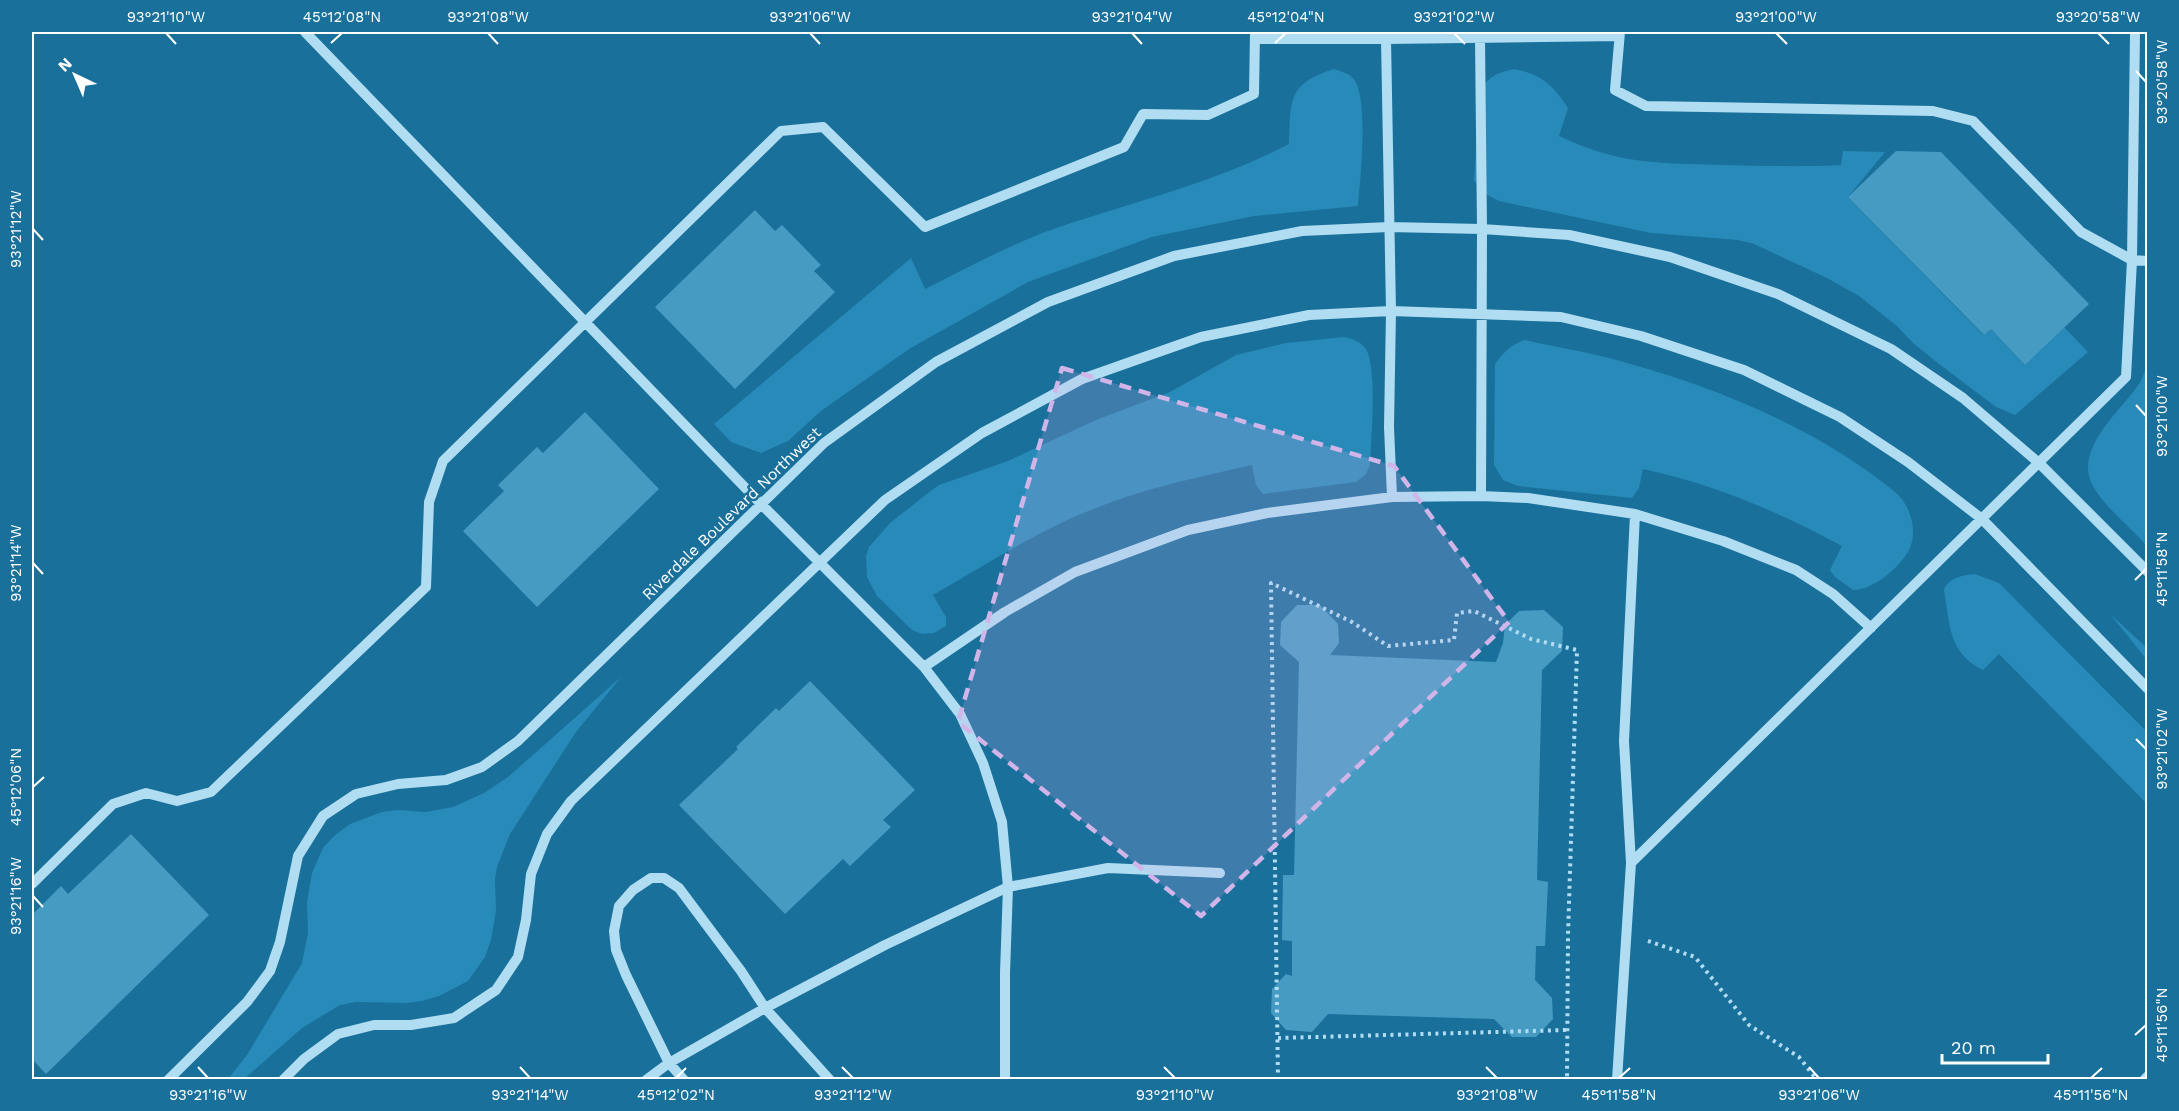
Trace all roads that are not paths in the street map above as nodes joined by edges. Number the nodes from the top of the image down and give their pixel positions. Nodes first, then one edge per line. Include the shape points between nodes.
1 (305, 32) edge
2 (2135, 32) edge
3 (1620, 34) edge
4 (1255, 35) edge
5 (1480, 38) junction
6 (1386, 39) junction
7 (1389, 227) junction
8 (1482, 229) junction
9 (2132, 260) junction
10 (2148, 261) edge
11 (1391, 311) junction
12 (1482, 313) junction
13 (585, 321) junction
14 (2039, 463) junction
15 (1481, 496) junction
16 (1392, 497) junction
17 (761, 504) junction
18 (1635, 514) junction
19 (1982, 519) junction
20 (820, 562) junction
21 (2148, 572) edge
22 (1871, 628) junction
23 (924, 667) junction
24 (2148, 689) edge
25 (1631, 863) junction
26 (1220, 873) dead end
27 (32, 884) edge
28 (1008, 887) junction
29 (765, 1008) junction
30 (669, 1063) junction
31 (2148, 1076) edge
32 (168, 1080) edge
33 (284, 1080) edge
34 (646, 1080) edge
35 (684, 1080) edge
36 (830, 1080) edge
37 (1005, 1080) edge
38 (1617, 1080) edge
39 (2144, 1080) edge

1 - 13 street
2 - 9 street
3 - 5 street
3 - 9 street via 1615,90 1646,106 1933,111 1973,120 2081,232
4 - 6 street
4 - 13 street via 1254,94 1208,116 1143,114 1124,147 925,227 823,127 781,131
5 - 6 street
5 - 8 street
6 - 7 street
7 - 8 street, Riverdale Boulevard Northwest
7 - 11 street
7 - 17 street, Riverdale Boulevard Northwest via 1302,231 1174,255 1048,302 927,369 824,443
8 - 12 street
8 - 14 street, Riverdale Boulevard Northwest via 1569,235 1670,257 1778,294 1891,349 1962,398
9 - 10 street
9 - 14 street via 2126,377
11 - 12 street
11 - 16 street
11 - 20 street via 1309,315 1201,337 1082,379 982,433 885,500
12 - 15 street
12 - 19 street via 1561,317 1641,336 1744,370 1840,417 1908,462
13 - 17 street
13 - 27 street via 443,460 429,502 426,587 211,792 177,801 146,794 113,804
14 - 19 street
14 - 21 street, Riverdale Boulevard Northwest
15 - 16 street
15 - 18 street via 1527,498
16 - 23 street via 1267,513 1188,530 1075,572 1005,612
17 - 20 street
17 - 32 street, Riverdale Boulevard Northwest via 518,741 482,767 446,780 398,784 356,794 323,816 298,856 270,971 247,1002
18 - 22 street via 1723,541 1796,570 1833,594
18 - 25 street via 1624,741
19 - 22 street
19 - 24 street
20 - 23 street
20 - 33 street via 571,801 547,834 531,874 518,957 496,990 454,1018 411,1025 374,1024 338,1034 304,1059
22 - 25 street
23 - 28 street via 960,714 983,763 1002,822
25 - 38 street
26 - 28 street via 1107,868
28 - 29 street
28 - 37 street
29 - 30 street
29 - 30 street via 679,888 664,878 651,878 619,906 614,931 616,950 626,975
29 - 36 street
30 - 34 street
30 - 35 street
31 - 39 street

